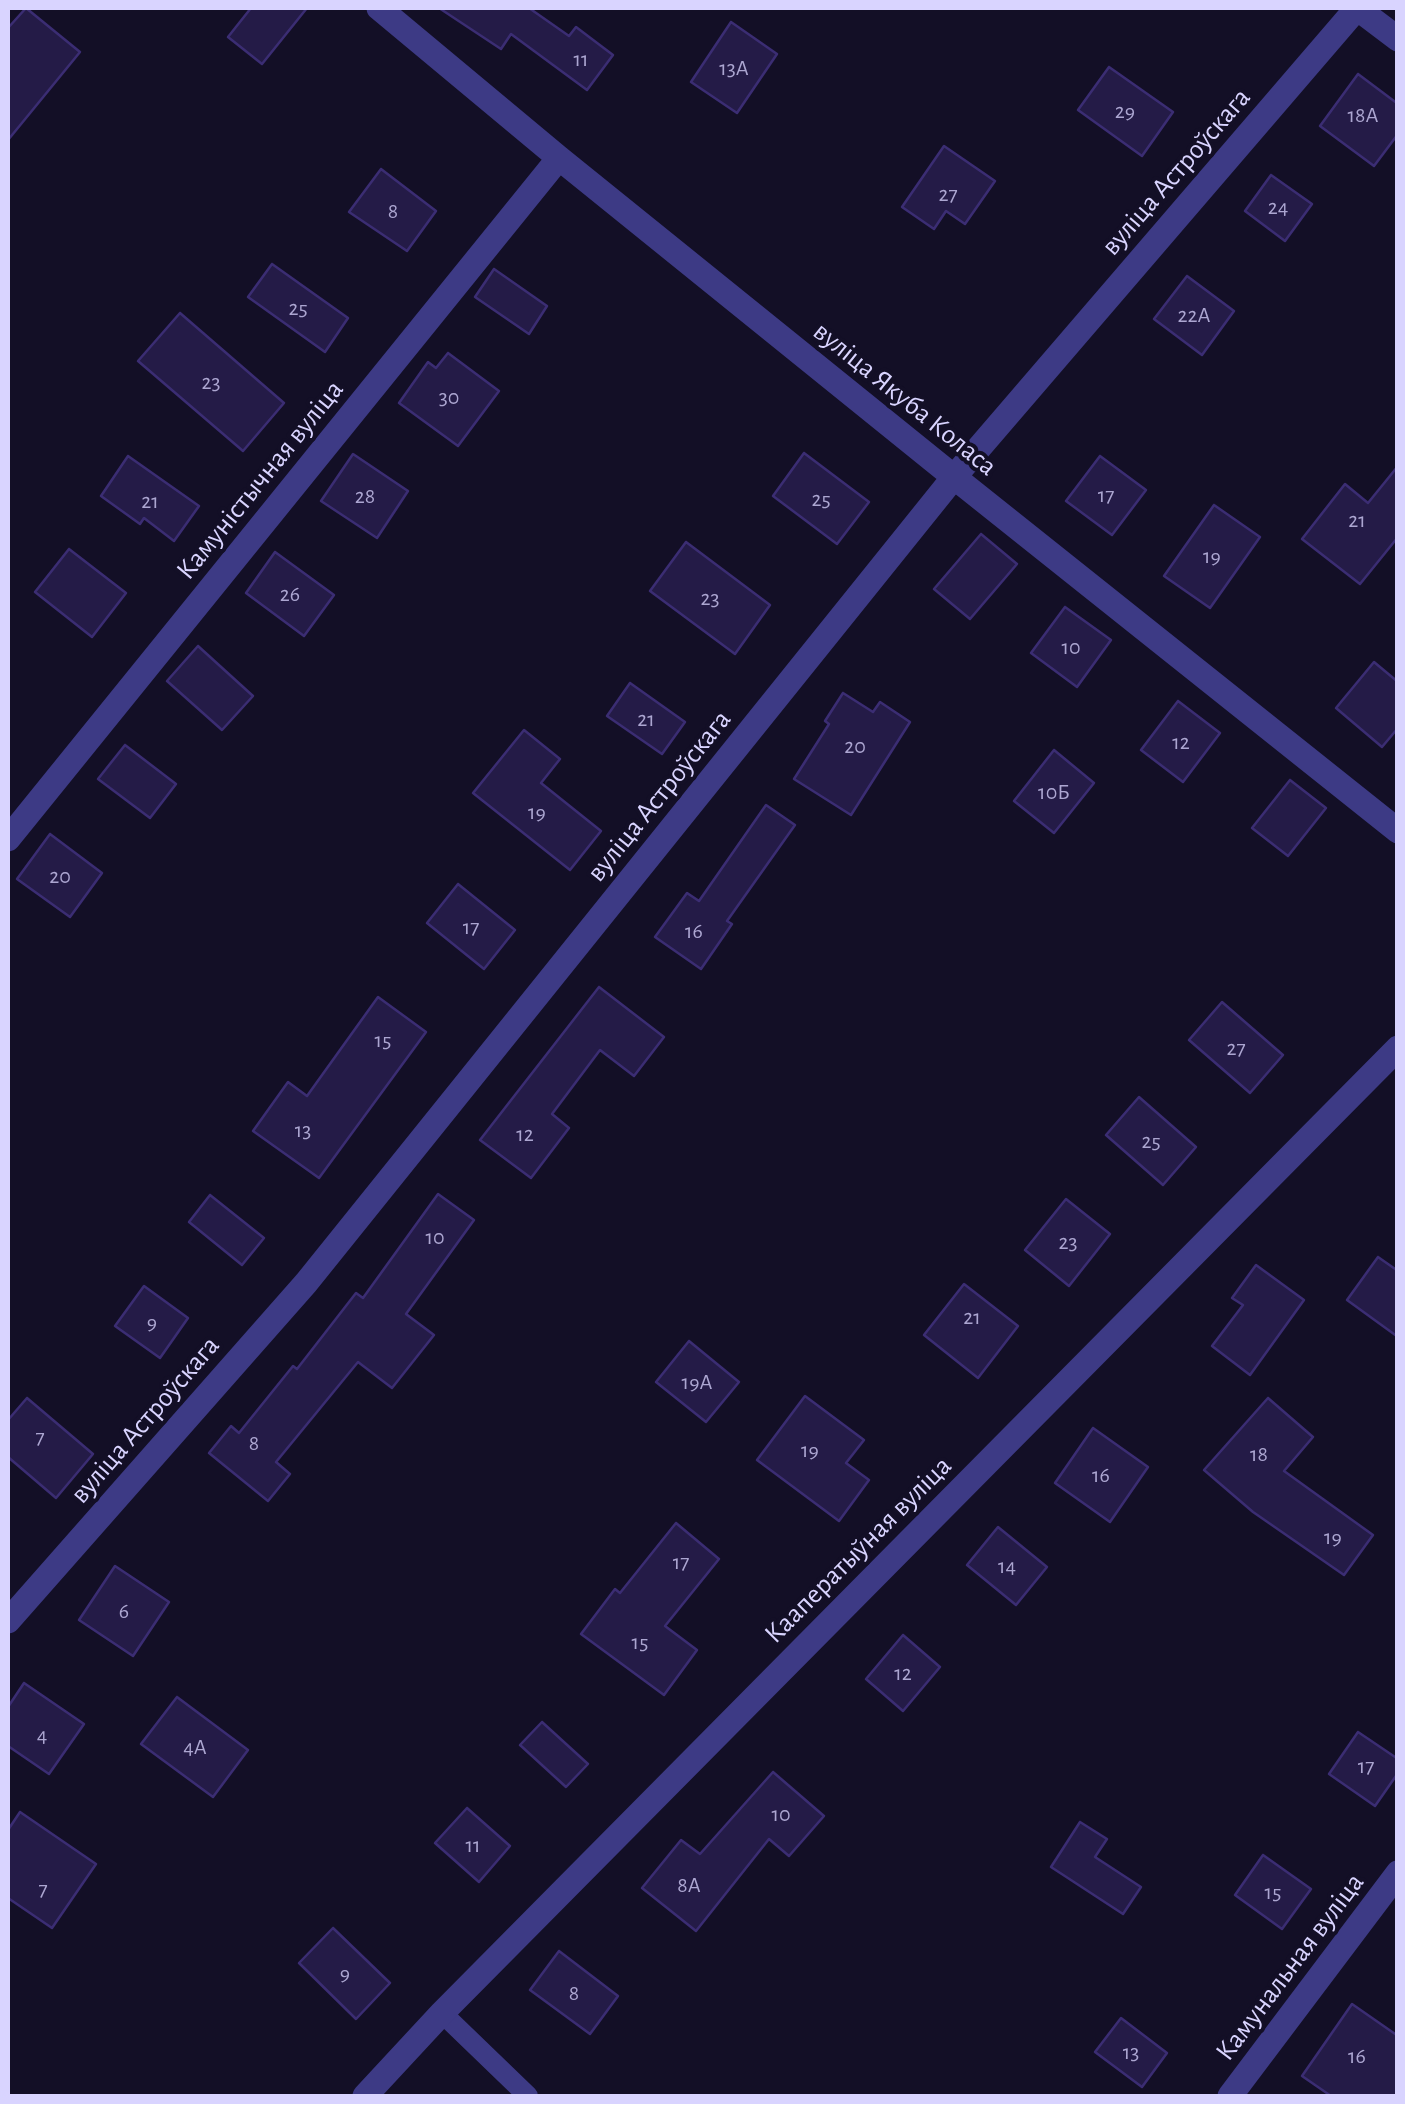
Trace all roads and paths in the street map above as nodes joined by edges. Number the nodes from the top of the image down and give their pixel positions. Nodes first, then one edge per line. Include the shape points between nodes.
1 (379, 8) edge
2 (1357, 8) edge
3 (1398, 39) edge
4 (559, 158) junction
5 (954, 477) junction
6 (1398, 831) edge
7 (8, 839) edge
8 (1398, 1048) edge
9 (8, 1621) edge
10 (1398, 1873) edge
11 (442, 2012) junction
12 (365, 2096) edge
13 (528, 2096) edge
14 (1230, 2096) edge

1 - 4 street, вуліца Якуба Коласа
2 - 3 street
2 - 5 street, вуліца Астроўскага
4 - 5 street, вуліца Якуба Коласа
4 - 7 street, Камуністычная вуліца
5 - 6 street, вуліца Якуба Коласа
5 - 9 street, вуліца Астроўскага via 306,1282
8 - 11 street, Кааператыўная вуліца
10 - 14 street, Камунальная вуліца
11 - 12 street, Кааператыўная вуліца
11 - 13 lane

